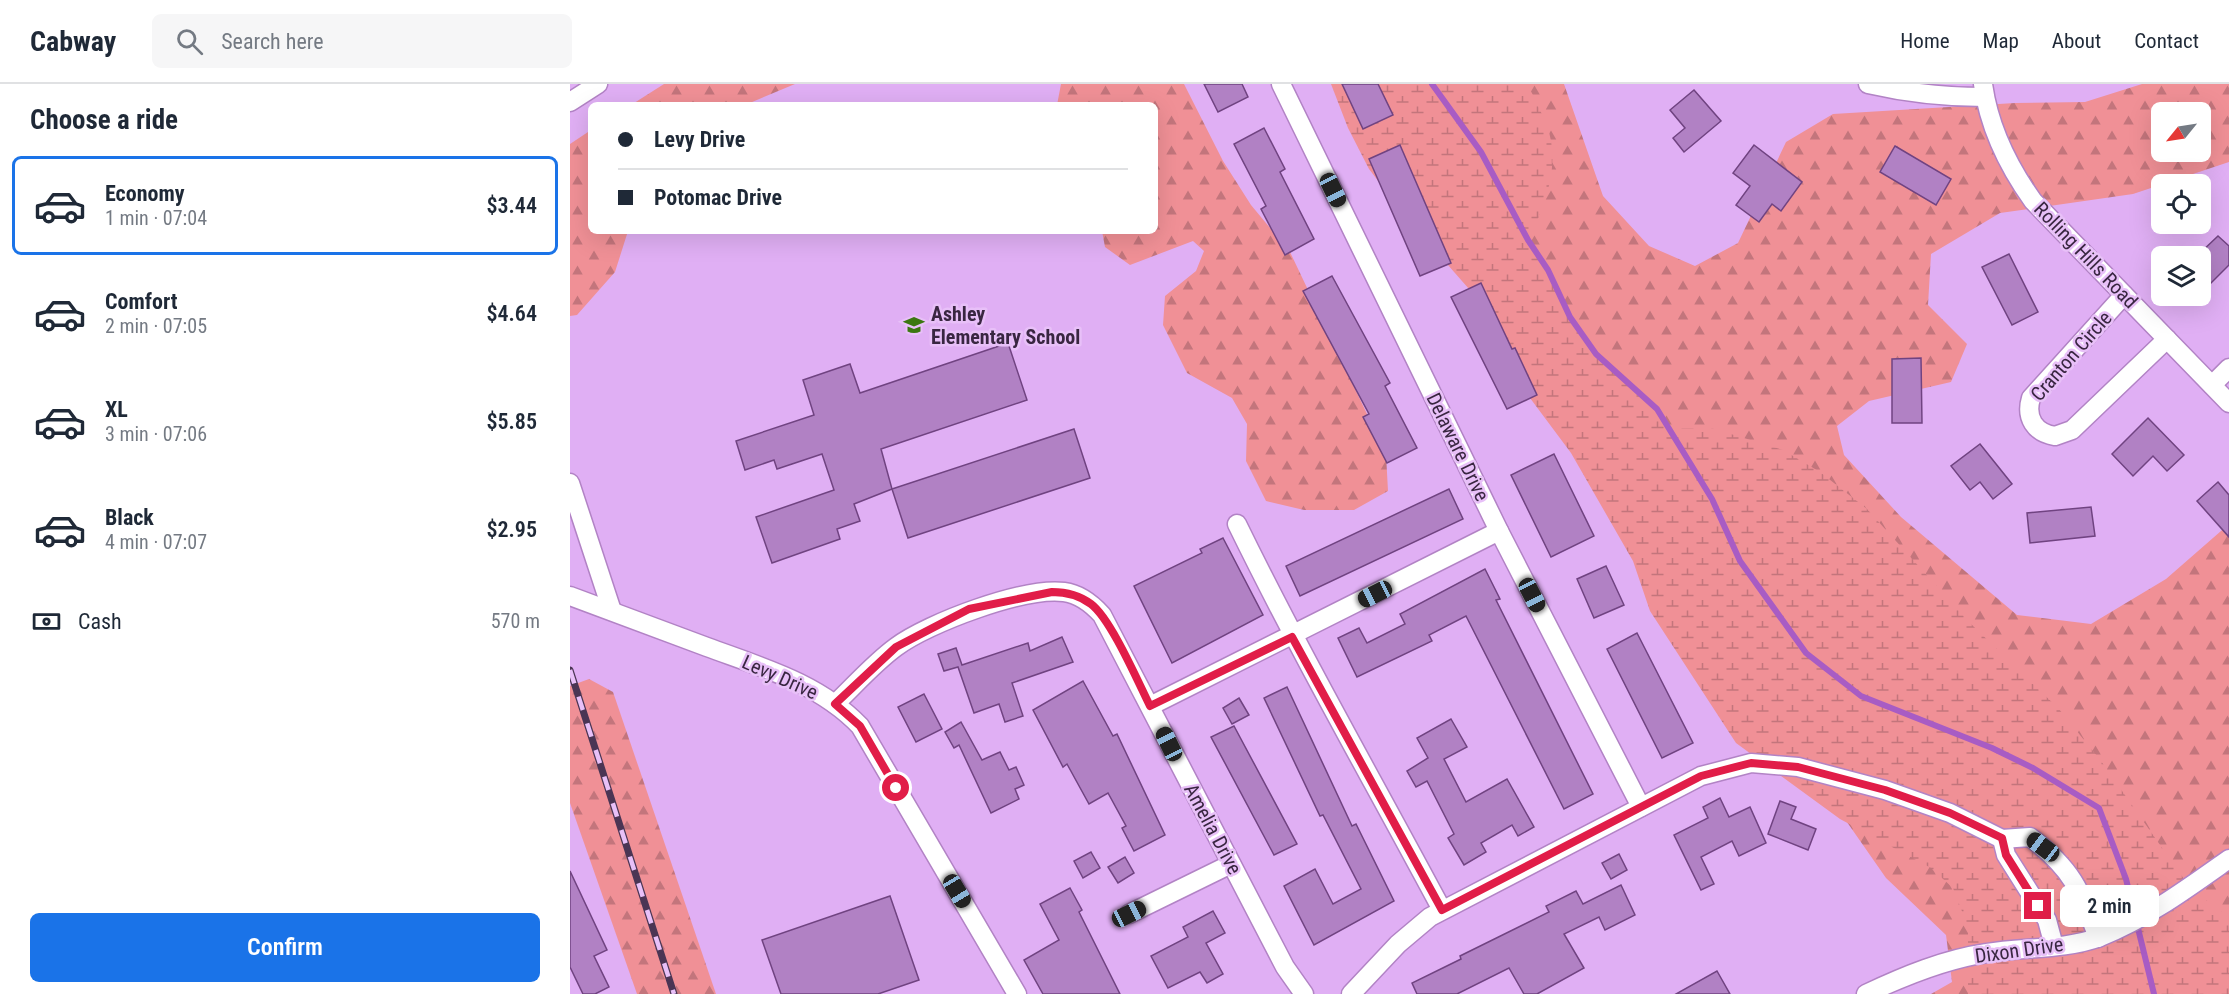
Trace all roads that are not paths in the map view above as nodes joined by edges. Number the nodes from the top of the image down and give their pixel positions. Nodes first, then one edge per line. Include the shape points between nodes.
1 (598, 84) edge
2 (1281, 84) edge
3 (1868, 84) edge
4 (1984, 90) edge
5 (570, 102) edge
6 (2124, 295) junction
7 (2167, 339) junction
8 (2229, 368) edge
9 (2212, 385) junction
10 (2229, 403) edge
11 (570, 483) edge
12 (1237, 524) dead end
13 (1499, 531) junction
14 (570, 596) edge
15 (612, 611) junction
16 (1292, 637) junction
17 (835, 704) junction
18 (1150, 706) junction
19 (1641, 807) junction
20 (2002, 838) junction
21 (2229, 860) edge
22 (1231, 864) junction
23 (1442, 910) junction
24 (1129, 914) dead end
25 (2098, 938) junction
26 (2054, 946) junction
27 (1017, 994) edge
28 (1304, 994) edge
29 (1351, 994) edge
30 (1866, 994) edge

1 - 5 street
2 - 13 street, Delaware Drive
3 - 4 street via 1934,96
4 - 6 street, Rolling Hills Road via 1997,140 2013,172 2033,201
6 - 7 street, Rolling Hills Road
6 - 7 street, Cranton Circle via 2031,398 2029,415 2038,430 2055,436 2072,430
7 - 9 street, Rolling Hills Road
8 - 9 street
9 - 10 street, Rolling Hills Road
11 - 15 street
12 - 16 street
13 - 16 street
13 - 19 street, Delaware Drive
14 - 15 street, Levy Drive
15 - 17 street, Levy Drive via 783,675
16 - 18 street
16 - 23 street
17 - 18 street, Amelia Drive via 896,647 969,609 1052,592 1078,596 1098,610
17 - 27 street, Levy Drive via 860,726
18 - 22 street, Amelia Drive
19 - 20 street via 1701,776 1751,763 1798,767 1885,790 1950,813
19 - 23 street
20 - 25 street via 2030,837 2056,857 2080,891
20 - 26 street via 2006,855 2047,920
21 - 25 street, Dixon Drive via 2135,920
22 - 24 street
22 - 28 street, Amelia Drive via 1285,967
23 - 29 street via 1398,944
25 - 26 street, Dixon Drive
26 - 30 street, Dixon Drive via 1984,953 1936,965

